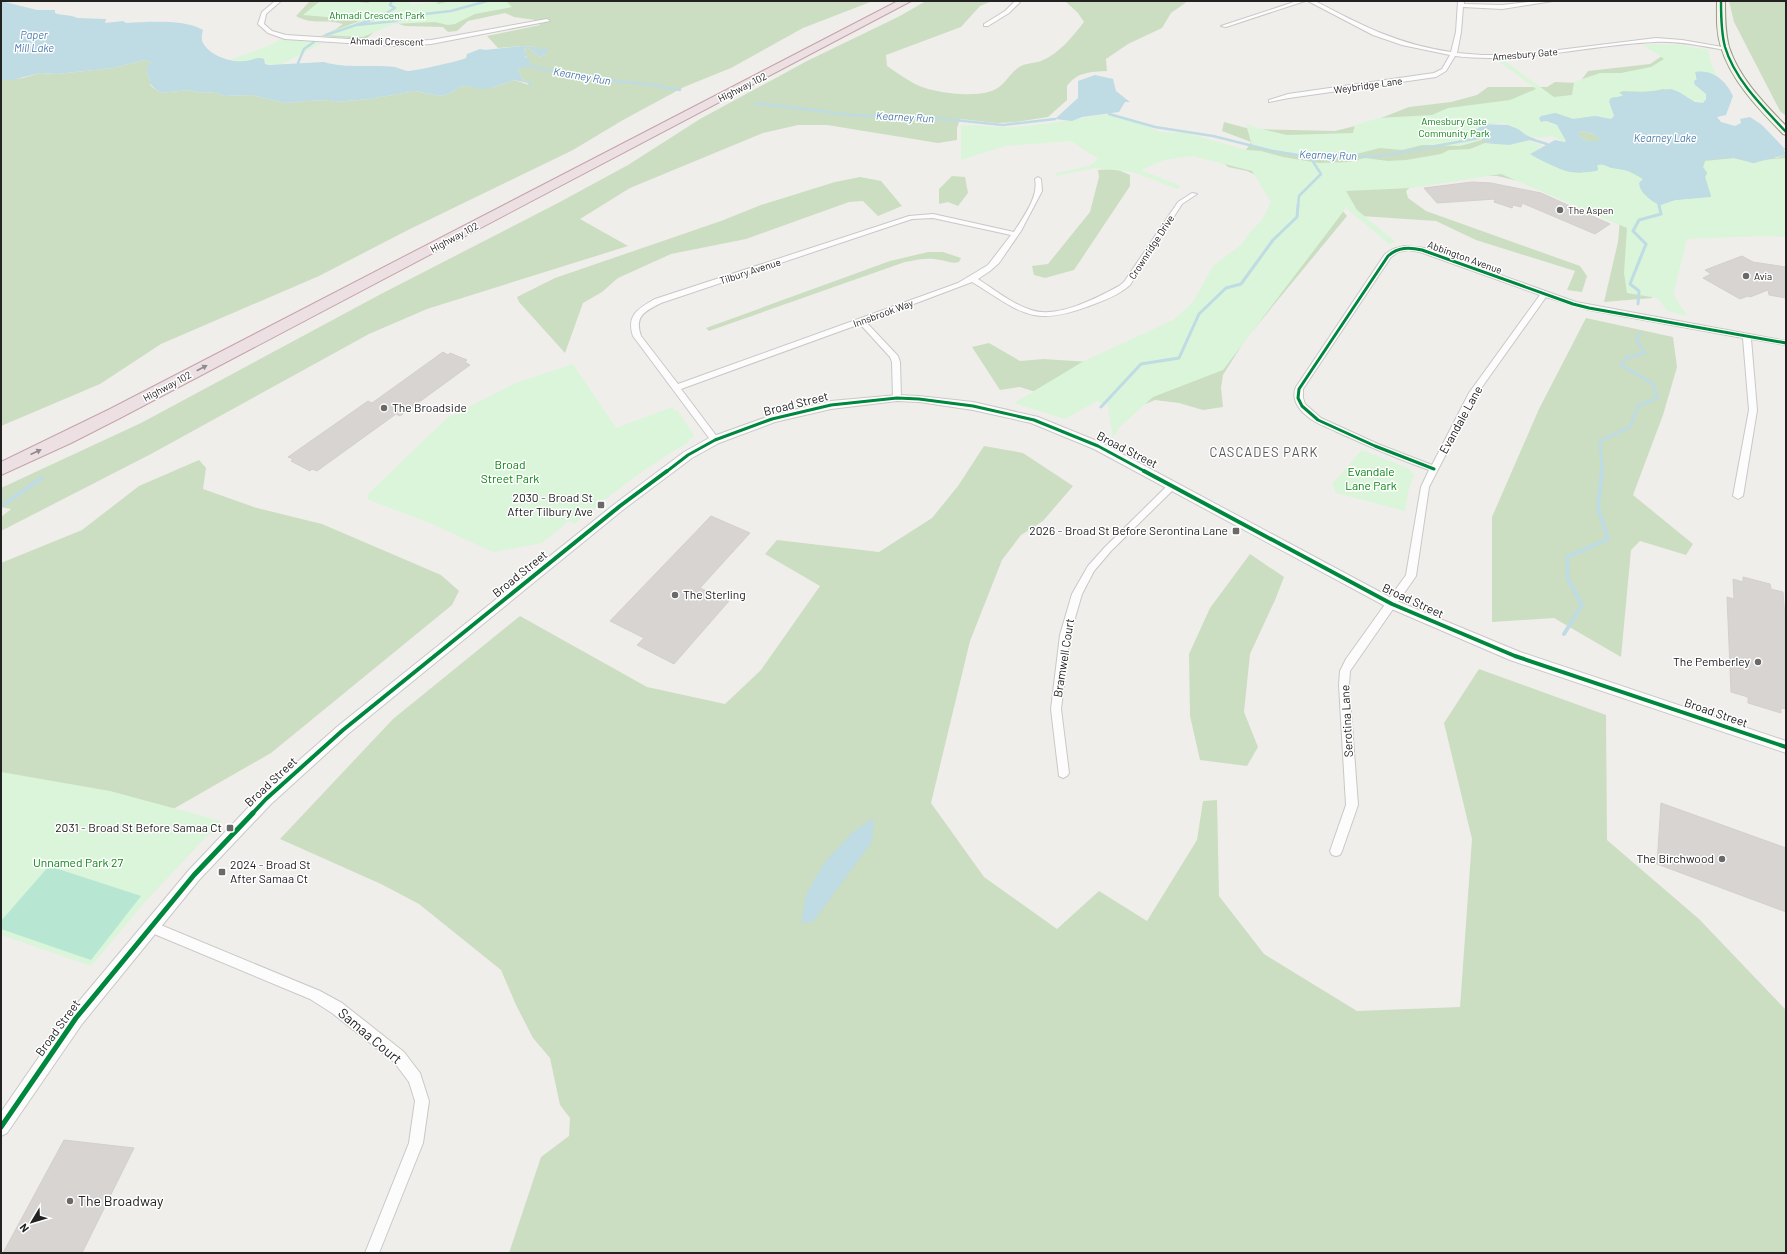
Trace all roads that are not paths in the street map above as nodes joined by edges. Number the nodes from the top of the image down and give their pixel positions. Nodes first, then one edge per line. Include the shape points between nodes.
1 (278, 1) edge
2 (891, 1) edge
3 (906, 1) edge
4 (1018, 1) edge
5 (1302, 1) edge
6 (1311, 1) edge
7 (1550, 1) edge
8 (1721, 1) edge
9 (1461, 3) edge
10 (547, 22) dead end
11 (986, 25) dead end
12 (1224, 26) dead end
13 (1726, 48) junction
14 (1453, 54) junction
15 (1271, 101) dead end
16 (1786, 132) edge
17 (1038, 179) dead end
18 (1194, 194) dead end
19 (1015, 234) junction
20 (972, 279) junction
21 (1544, 294) junction
22 (861, 321) junction
23 (1747, 336) junction
24 (1786, 343) edge
25 (676, 388) junction
26 (897, 398) junction
27 (716, 440) junction
28 (1, 456) edge
29 (1, 469) edge
30 (1434, 469) junction
31 (1173, 484) junction
32 (1738, 496) dead end
33 (1392, 604) junction
34 (1786, 747) edge
35 (1063, 773) dead end
36 (1336, 851) dead end
37 (151, 927) junction
38 (1, 1127) edge
39 (372, 1253) edge

1 - 10 street, Ahmadi Crescent via 263,12 261,24 270,32 290,38 413,43
2 - 28 highway, Highway 102 via 77,421
29 -> 3 highway, Highway 102 via 116,413
4 - 11 street via 1007,12
5 - 12 street
6 - 14 street, Amesbury Gate via 1374,34 1416,47
7 - 9 street via 1502,7
8 - 13 main road via 1722,30
9 - 14 street, Weybridge Lane via 1459,35
13 - 14 street, Amesbury Gate via 1658,40 1514,56
13 - 16 main road via 1750,90
14 - 15 street, Weybridge Lane via 1445,70 1436,75 1288,96
17 - 19 street, Innsbrook Way via 1039,189 1035,201
18 - 20 street, Crownridge Drive via 1180,203 1122,288 1074,308 1052,315 1033,314
19 - 20 street, Innsbrook Way via 997,261
19 - 25 street, Tilbury Avenue via 933,216 911,217 650,305 636,318 635,332
20 - 22 street, Innsbrook Way
21 - 23 street, Abbington Avenue via 1589,308
21 - 30 street, Evandale Lane via 1473,393
21 - 30 street, Abbington Avenue via 1422,250 1400,248 1388,256 1299,389 1299,403 1314,418 1374,446
22 - 25 street, Innsbrook Way
22 - 26 street via 894,356
23 - 24 street, Abbington Avenue
23 - 32 street via 1753,410
25 - 27 street, Tilbury Avenue
26 - 27 street, Broad Street via 801,411
26 - 31 street, Broad Street via 937,400 1034,420 1098,446
27 - 37 street, Broad Street via 688,455 649,483 343,730 266,799 194,874
30 - 33 street, Evandale Lane via 1423,494 1411,576
31 - 33 street, Broad Street
31 - 35 street, Bramwell Court via 1108,548 1091,569 1078,594 1065,635 1056,709
33 - 34 street, Broad Street via 1515,656
33 - 36 street, Serotina Lane via 1345,671 1345,713 1352,805
37 - 38 street, Broad Street via 76,1018
37 - 39 street, Samaa Court via 315,995 337,1008 399,1057 415,1078 422,1101 416,1144

